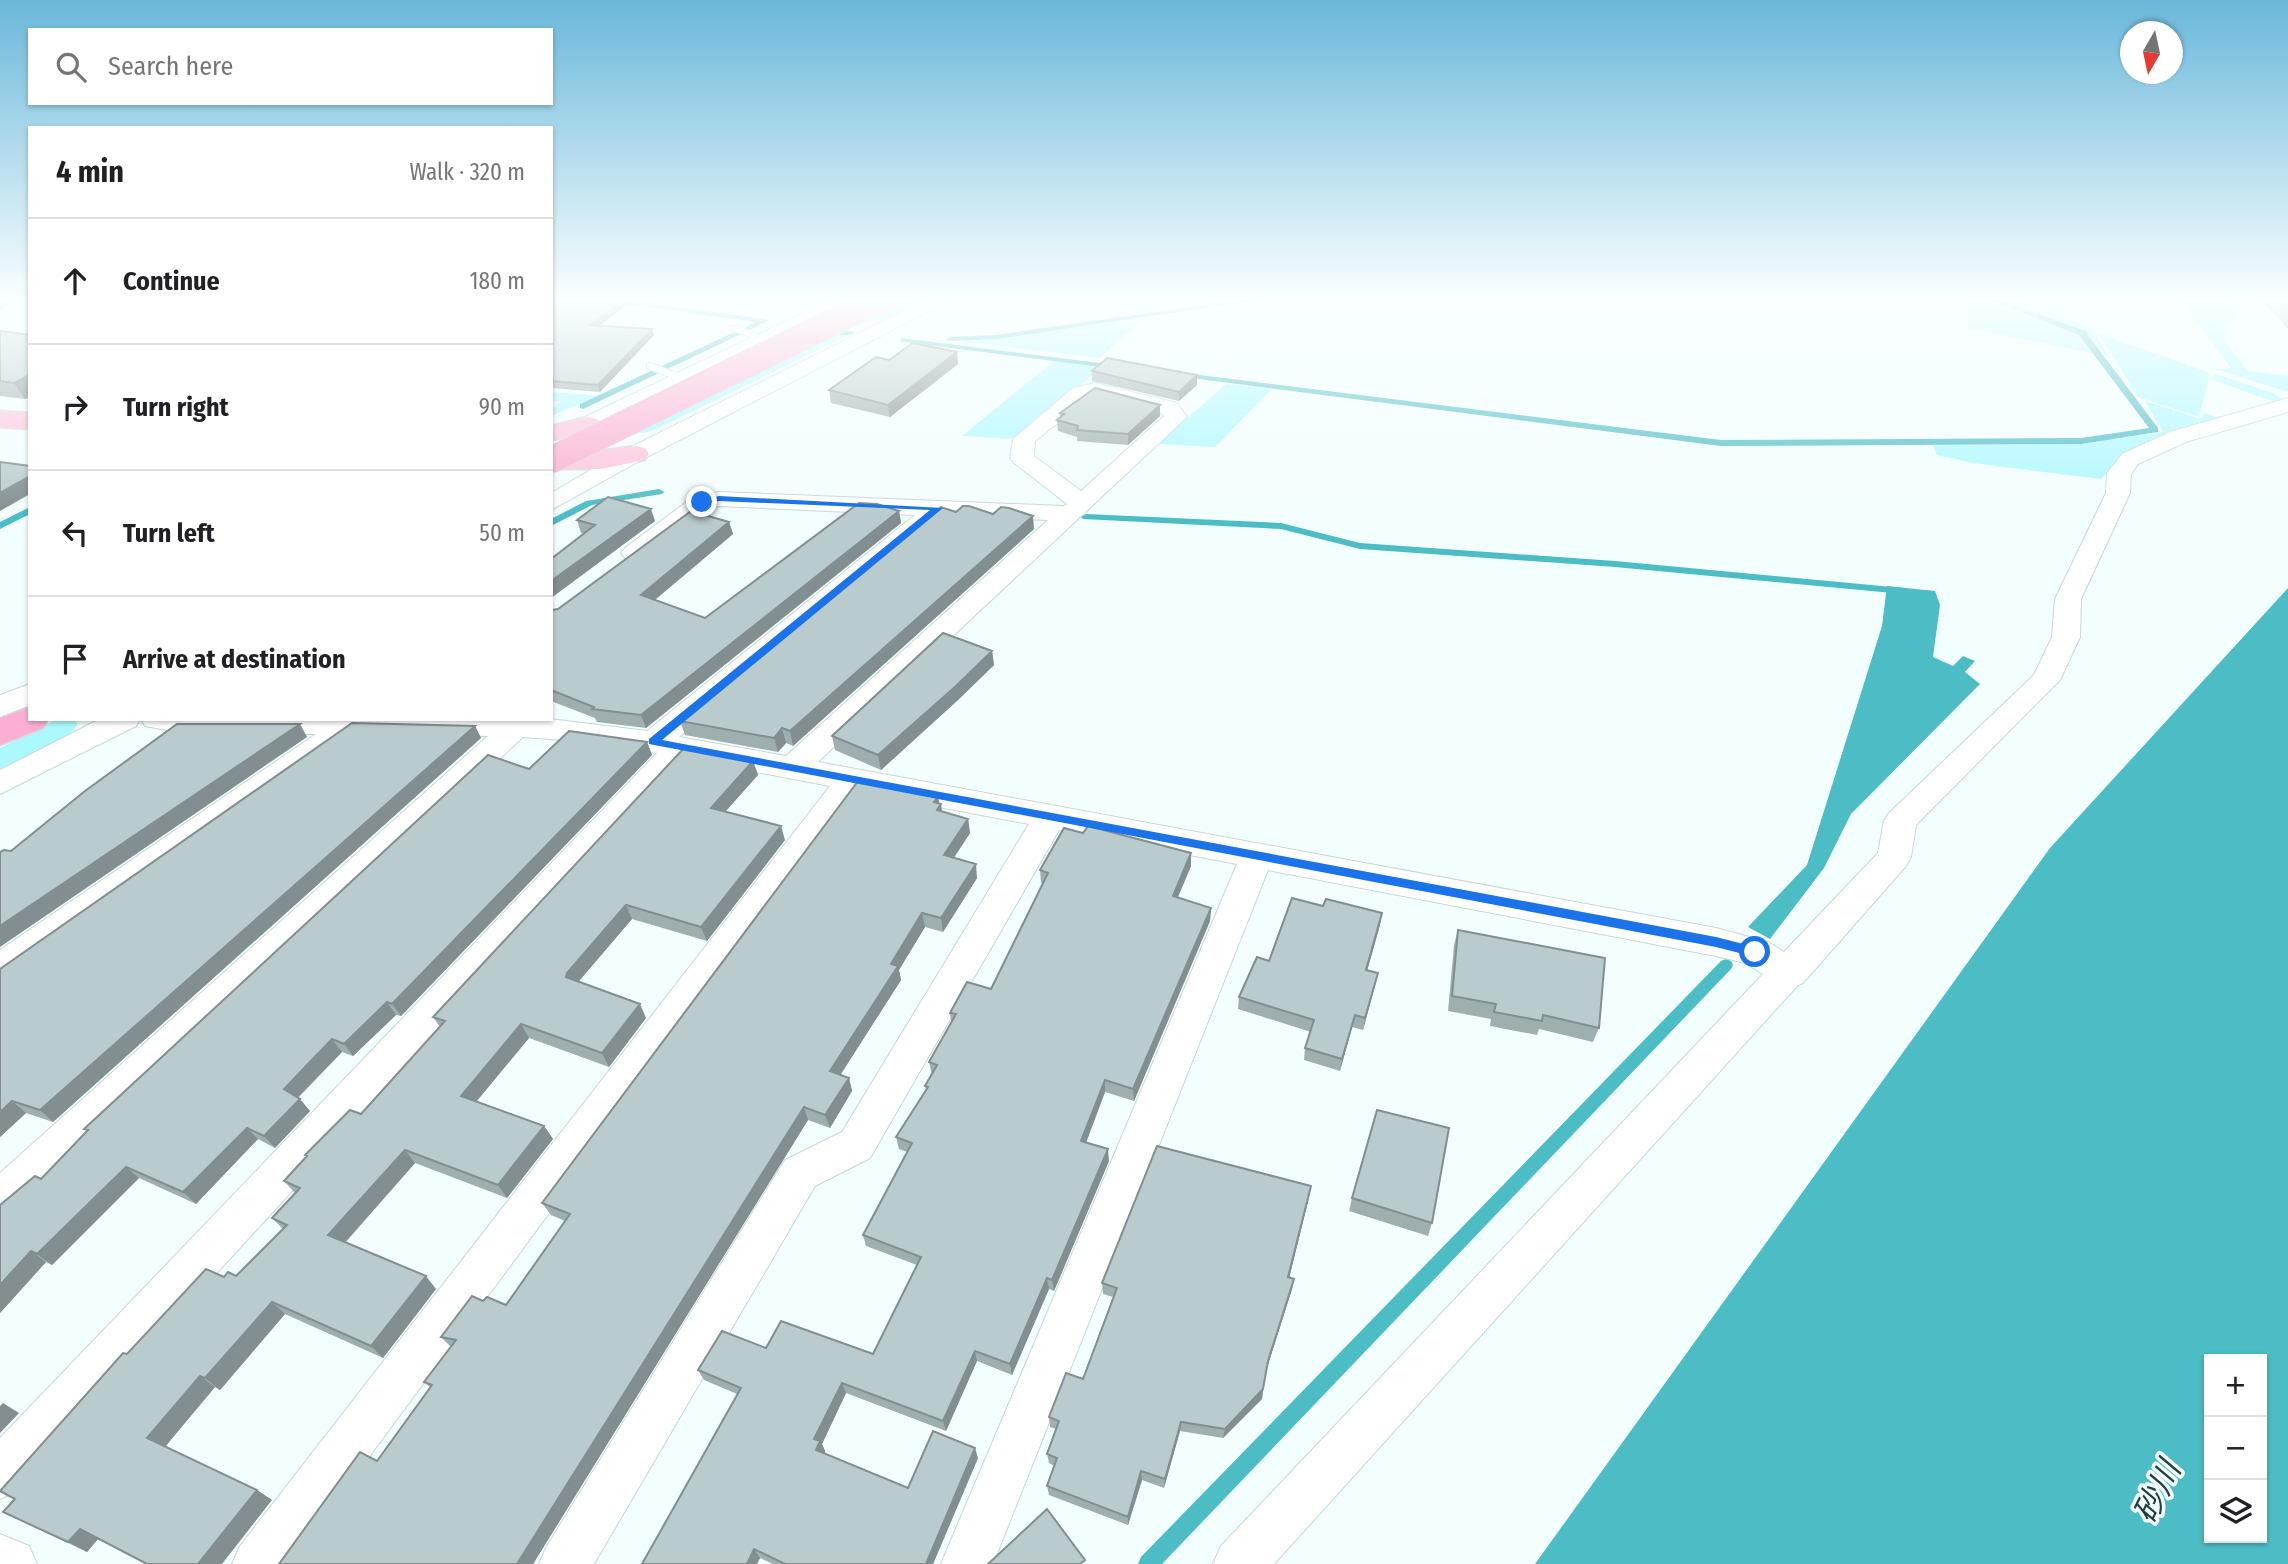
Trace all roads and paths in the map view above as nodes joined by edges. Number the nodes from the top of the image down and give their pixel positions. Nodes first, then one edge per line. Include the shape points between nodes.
1 (659, 370) edge
2 (694, 370) edge
3 (747, 370) edge
4 (803, 370) edge
5 (682, 379) junction
6 (2288, 405) edge
7 (0, 419) edge
8 (28, 421) edge
9 (587, 425) junction
10 (553, 434) edge
11 (0, 439) edge
12 (28, 440) edge
13 (553, 441) edge
14 (553, 454) edge
15 (635, 454) joint
16 (565, 467) edge
17 (553, 498) edge
18 (938, 508) junction
19 (1077, 509) junction
20 (616, 566) edge
21 (23, 698) edge
22 (0, 707) edge
23 (121, 721) edge
24 (169, 721) edge
25 (408, 721) edge
26 (348, 726) junction
27 (516, 727) junction
28 (0, 733) edge
29 (667, 744) junction
30 (793, 768) junction
31 (853, 779) junction
32 (0, 783) edge
33 (1051, 816) junction
34 (1258, 854) junction
35 (0, 969) edge
36 (1790, 973) junction
37 (0, 1200) edge
38 (0, 1475) edge
39 (0, 1560) edge
40 (11, 1564) edge
41 (258, 1564) edge
42 (565, 1564) edge
43 (967, 1564) edge
44 (1239, 1564) edge

1 - 5 lane
2 - 5 street
3 - 16 highway, bridge
4 - 15 street
5 - 9 street
6 - 36 street via 2178,438 2130,459 2119,473 2118,493 2068,599 2066,637 2046,680 1900,821 1894,857
7 - 8 main road
9 - 10 main road
9 - 13 street
11 - 12 main road
14 - 16 main road
15 - 16 main road
16 - 17 street
18 - 19 street
18 - 20 street via 702,502
18 - 29 street
19 - 19 street via 1176,417 1169,408 1094,389 1081,393 1024,439 1022,458
19 - 30 street
21 - 22 street
21 - 28 highway
23 - 32 street
24 - 26 street
25 - 26 street
25 - 27 street
26 - 35 street
27 - 29 street
27 - 37 street
29 - 30 street
29 - 38 street
30 - 31 street
31 - 33 street
31 - 41 street
33 - 34 street
33 - 42 street via 856,1145 800,1173
34 - 36 street via 1716,942 1755,952
34 - 43 street
36 - 44 street
39 - 40 street

